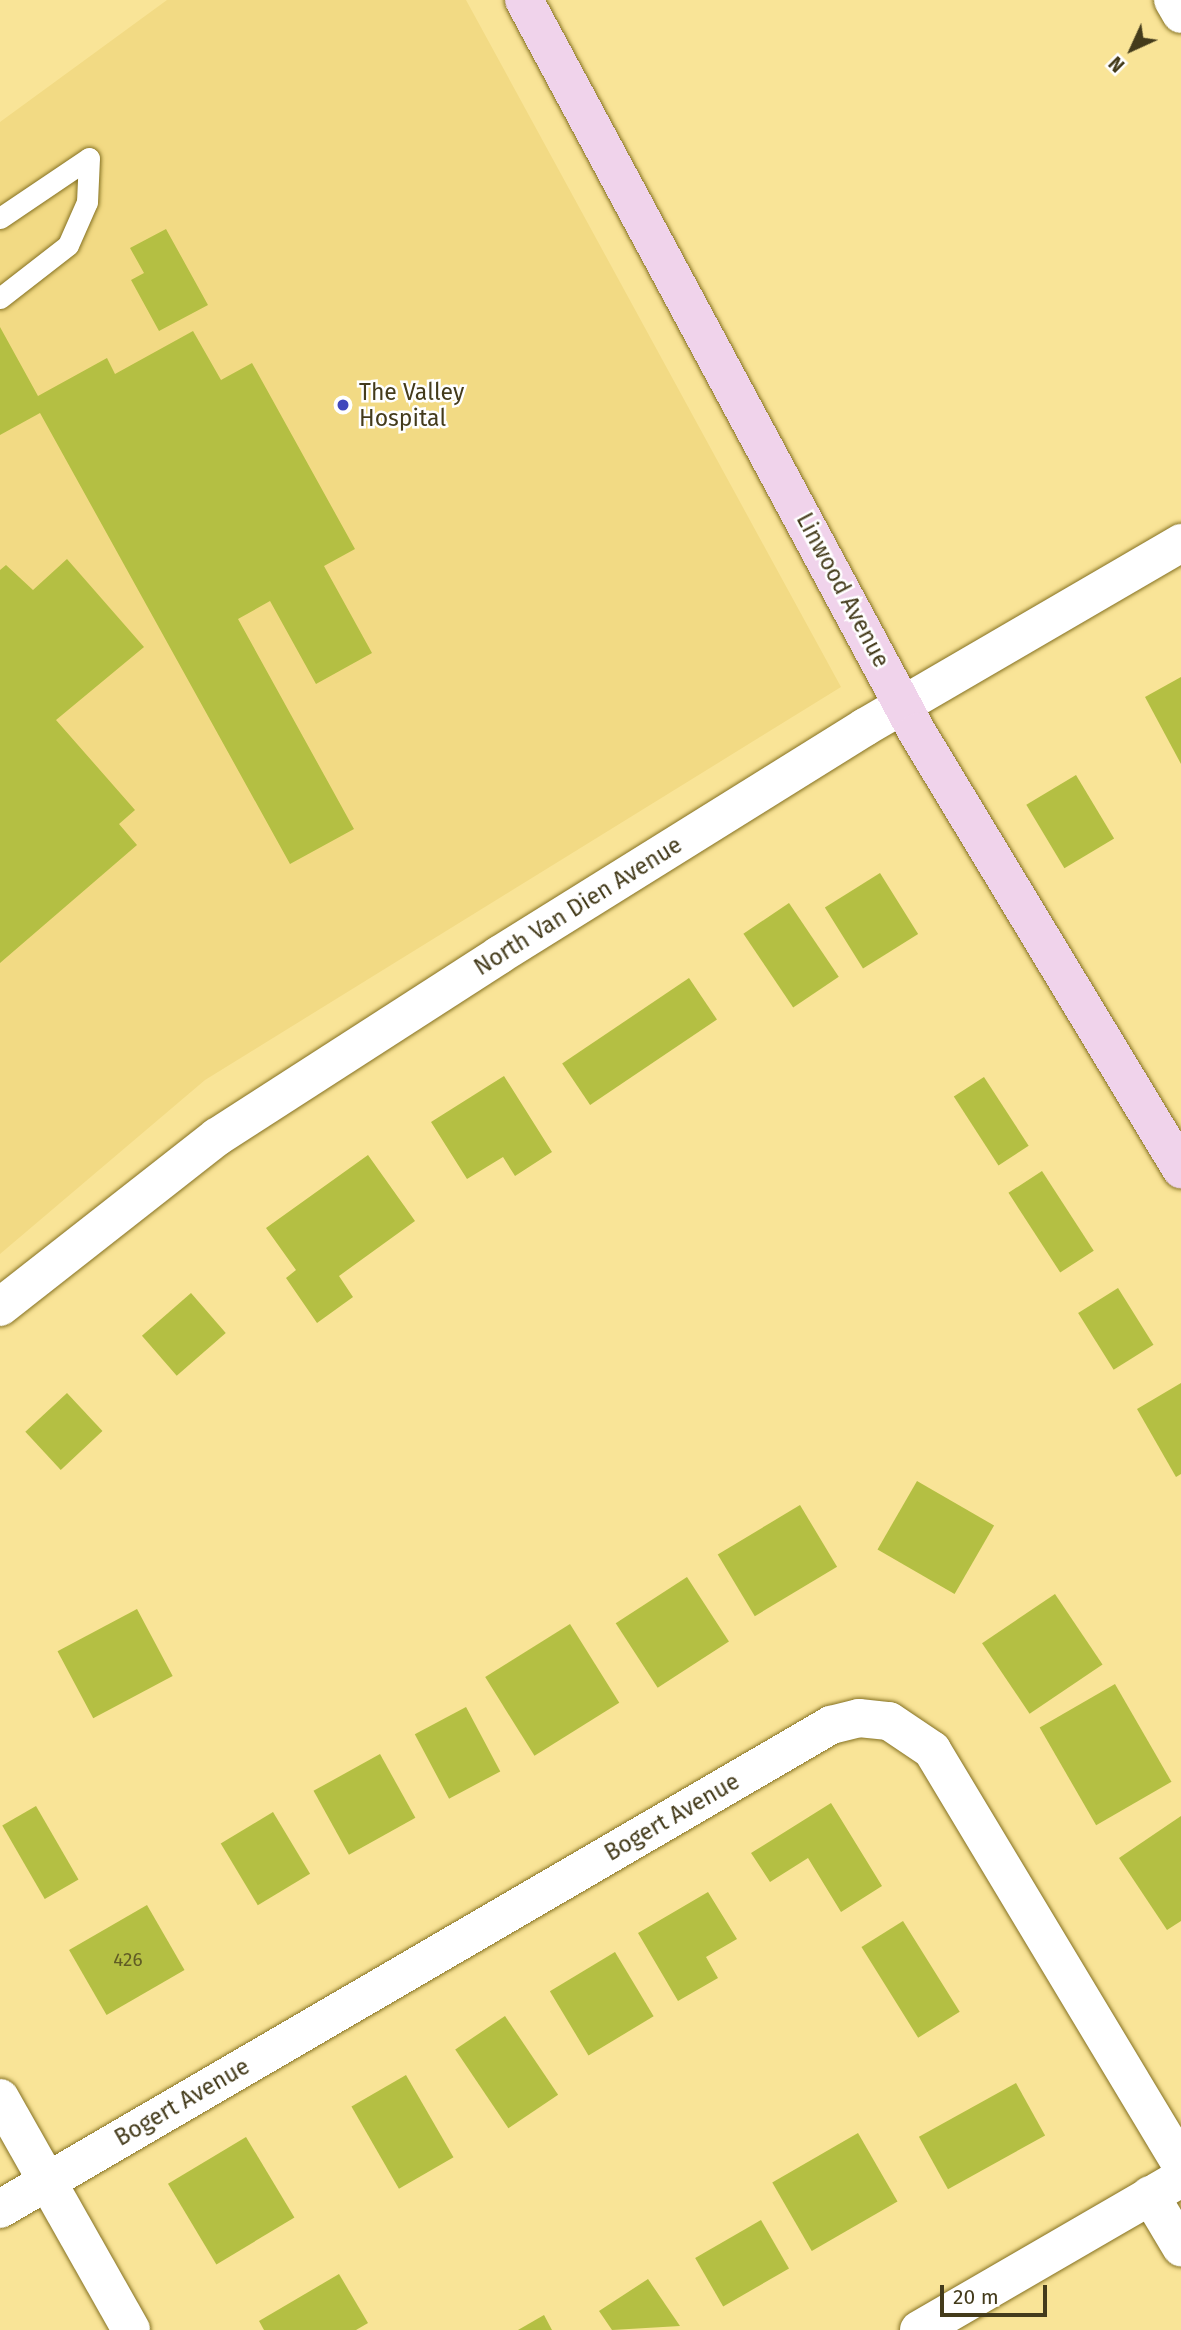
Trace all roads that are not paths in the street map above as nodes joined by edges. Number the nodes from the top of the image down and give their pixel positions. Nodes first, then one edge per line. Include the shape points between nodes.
1 (524, 0) edge
2 (1173, 0) edge
3 (1181, 14) edge
4 (0, 218) edge
5 (0, 298) edge
6 (1181, 543) edge
7 (904, 705) junction
8 (1181, 1169) edge
9 (0, 1307) edge
10 (0, 2098) edge
11 (1181, 2164) edge
12 (47, 2181) junction
13 (1166, 2186) edge
14 (0, 2209) edge
15 (1181, 2248) edge
16 (131, 2330) edge
17 (919, 2330) edge

1 - 7 main road, Linwood Avenue
2 - 3 street
4 - 5 lane via 89,158 87,202 68,246
6 - 7 street, North Van Dien Avenue
7 - 8 main road, Linwood Avenue
7 - 9 street, North Van Dien Avenue via 217,1137
10 - 12 street
11 - 12 street, Bogert Avenue via 932,1750 889,1721 859,1718 831,1725
12 - 14 street, Bogert Avenue
12 - 16 street
13 - 15 street
13 - 17 street

